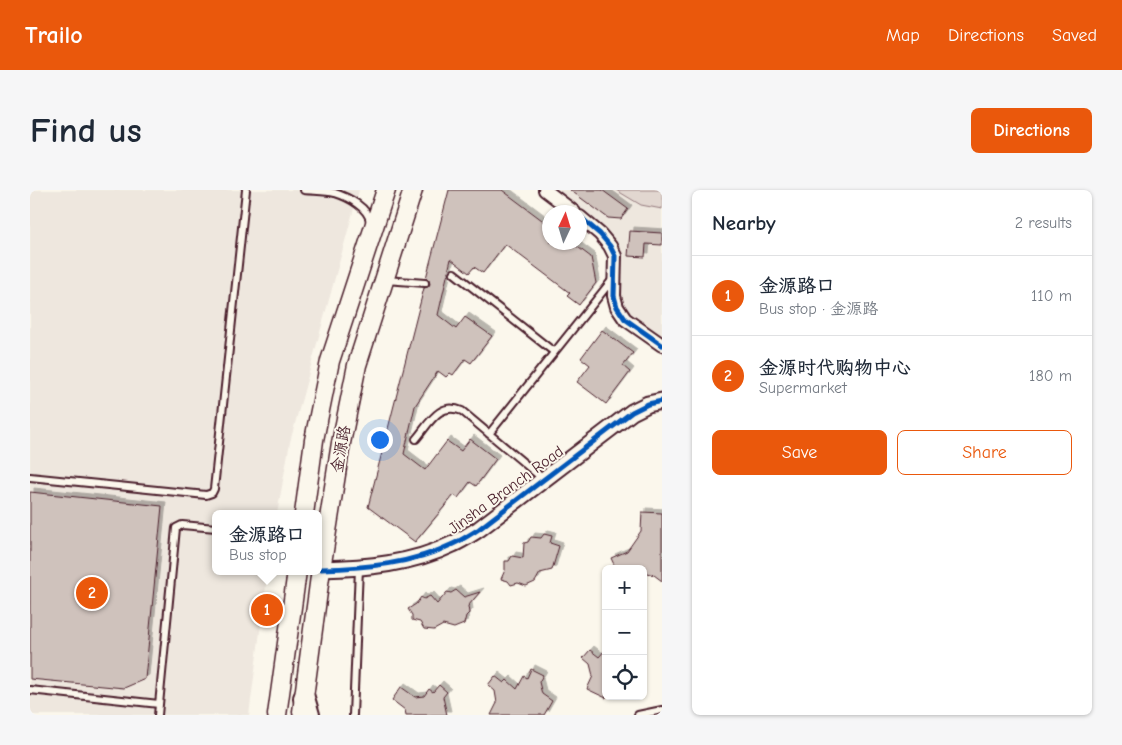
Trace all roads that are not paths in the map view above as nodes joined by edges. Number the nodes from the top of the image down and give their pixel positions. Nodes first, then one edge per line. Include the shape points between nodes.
1 (246, 190) edge
2 (304, 190) edge
3 (386, 190) edge
4 (412, 190) edge
5 (545, 190) edge
6 (565, 205) edge
7 (587, 223) edge
8 (371, 235) junction
9 (454, 273) dead end
10 (614, 277) junction
11 (384, 279) junction
12 (425, 283) dead end
13 (662, 345) edge
14 (554, 352) junction
15 (662, 401) edge
16 (488, 434) junction
17 (416, 439) dead end
18 (30, 477) edge
19 (543, 480) junction
20 (305, 510) edge
21 (212, 528) edge
22 (322, 563) edge
23 (359, 568) junction
24 (322, 569) edge
25 (295, 575) edge
26 (320, 575) edge
27 (30, 690) edge
28 (280, 691) junction
29 (159, 704) junction
30 (305, 709) edge
31 (662, 710) edge
32 (158, 715) edge
33 (277, 715) edge
34 (353, 715) edge
35 (638, 715) edge

1 - 18 lane via 212,493 206,495
2 - 8 lane via 335,193 352,201 370,217
3 - 8 main road, 金源路
4 - 11 main road, 金源路
5 - 6 street
7 - 10 street via 600,234 615,256
8 - 20 main road, 金源路 via 330,361
9 - 14 lane
10 - 13 street via 614,296 625,319
10 - 14 lane
11 - 12 lane
11 - 22 main road, 金源路 via 357,365
14 - 16 lane
15 - 19 street, Jinsha Branch Road via 632,412
16 - 17 lane via 462,410 447,408 440,410
16 - 19 lane
19 - 23 street, Jinsha Branch Road via 454,544 427,555
21 - 29 lane via 182,525 176,528
23 - 24 street, Jinsha Branch Road
23 - 34 lane
25 - 28 main road
26 - 30 main road, 金源路
27 - 29 lane
28 - 30 main road via 287,704 299,704
28 - 33 main road
29 - 32 lane
31 - 35 lane

